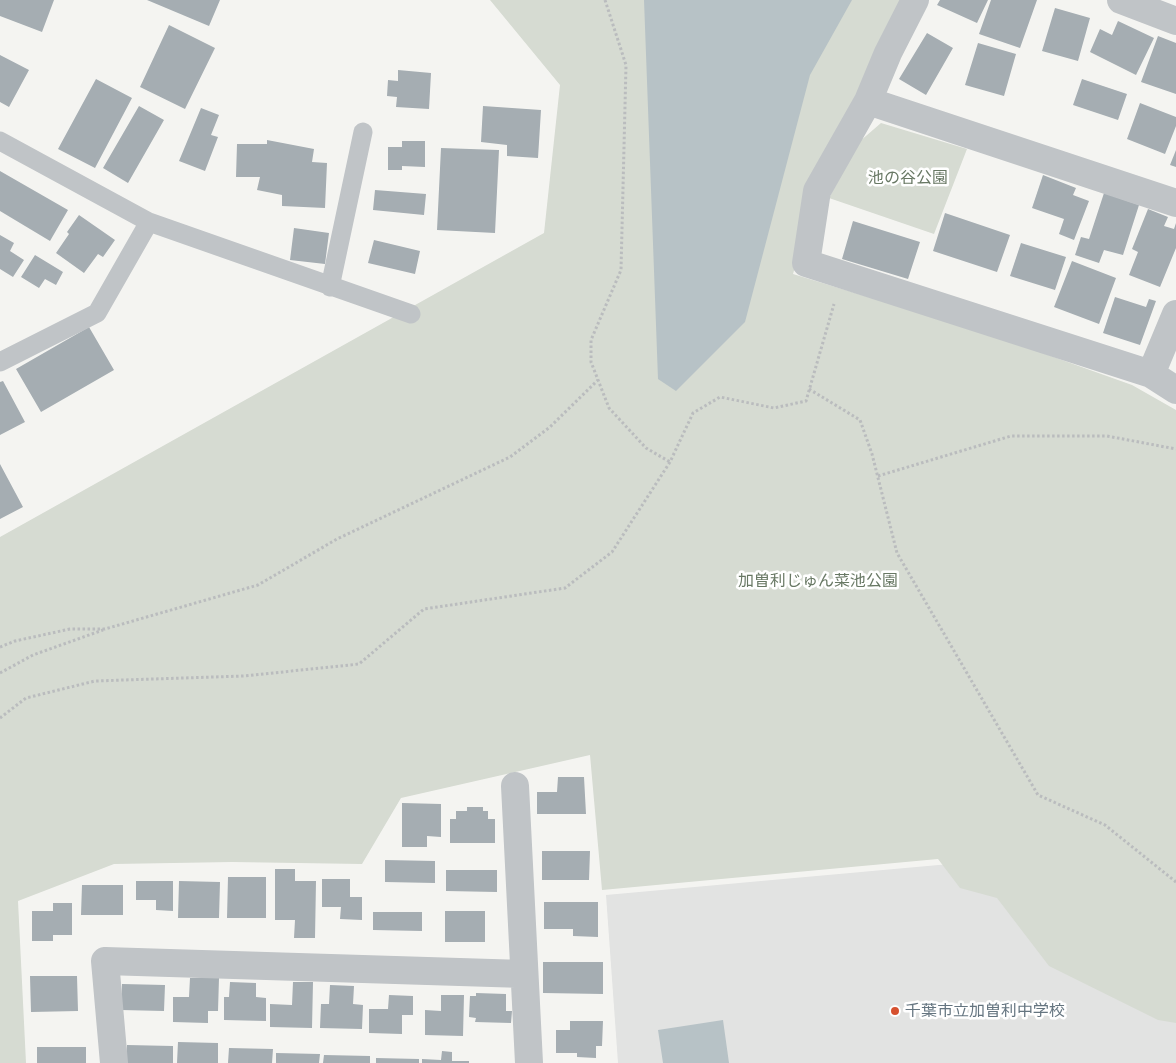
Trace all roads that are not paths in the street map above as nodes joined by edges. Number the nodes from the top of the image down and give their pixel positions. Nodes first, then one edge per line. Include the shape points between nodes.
1 (915, 0) edge
2 (1121, 0) edge
3 (1176, 21) edge
4 (868, 101) junction
5 (363, 132) dead end
6 (0, 142) edge
7 (1176, 203) edge
8 (149, 222) junction
9 (330, 287) junction
10 (410, 314) dead end
11 (1176, 314) edge
12 (0, 362) edge
13 (1151, 374) junction
14 (1176, 390) edge
15 (515, 786) dead end
16 (524, 974) junction
17 (114, 1063) edge
18 (529, 1063) edge

1 - 4 street
2 - 3 street
4 - 7 street
4 - 13 street via 817,191 806,263
5 - 9 lane
6 - 8 lane
8 - 9 lane
8 - 12 lane via 97,313
9 - 10 lane
11 - 13 street
13 - 14 street
15 - 16 street
16 - 17 street via 105,961
16 - 18 street

